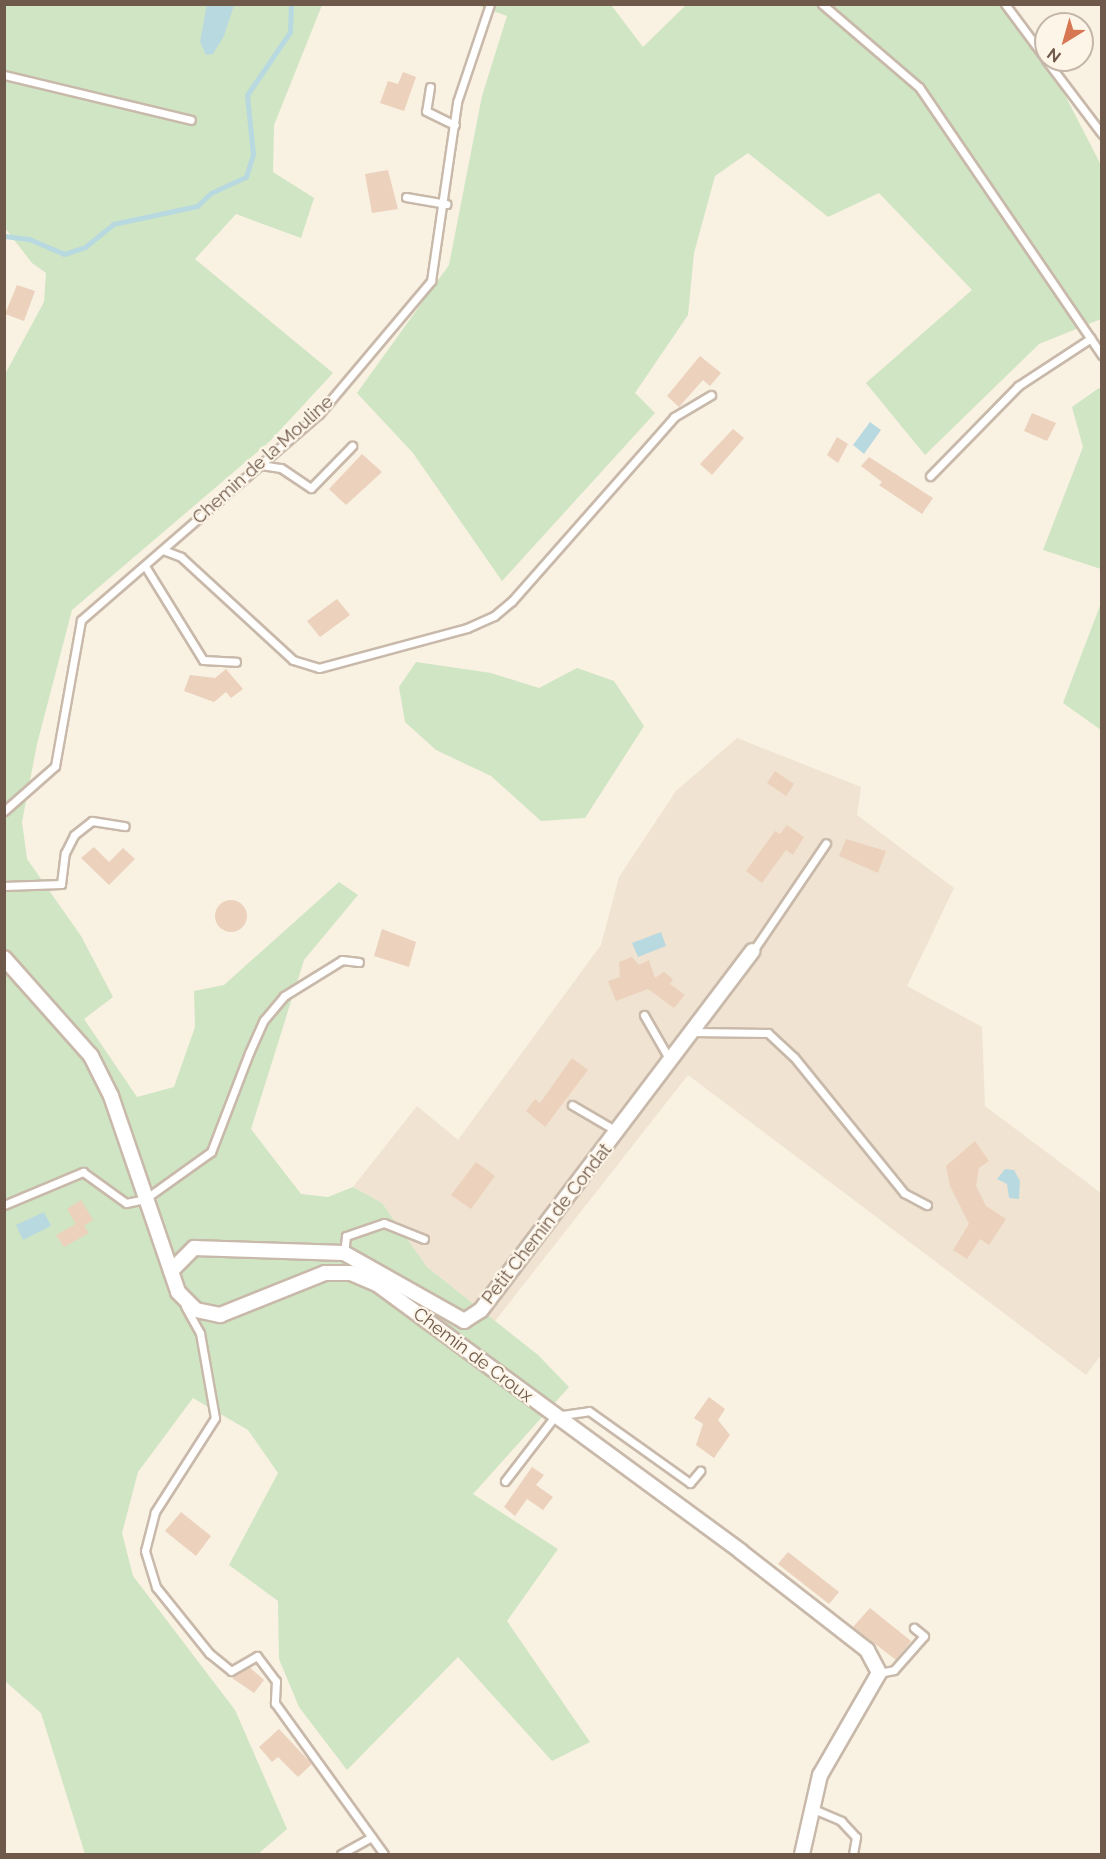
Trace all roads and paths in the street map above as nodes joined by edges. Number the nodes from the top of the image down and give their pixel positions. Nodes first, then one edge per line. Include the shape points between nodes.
1 (490, 4) edge
2 (822, 4) edge
3 (1005, 4) edge
4 (1034, 44) edge
5 (1055, 72) edge
6 (4, 75) edge
7 (430, 87) dead end
8 (191, 120) dead end
9 (455, 124) junction
10 (1101, 134) edge
11 (406, 197) dead end
12 (446, 204) junction
13 (1091, 338) junction
14 (1101, 355) edge
15 (711, 394) dead end
16 (352, 446) dead end
17 (261, 465) junction
18 (930, 476) dead end
19 (163, 550) junction
20 (145, 566) junction
21 (236, 662) dead end
22 (4, 811) edge
23 (125, 826) dead end
24 (826, 843) dead end
25 (4, 886) edge
26 (753, 951) joint
27 (4, 958) edge
28 (359, 962) dead end
29 (644, 1015) dead end
30 (693, 1032) junction
31 (671, 1062) junction
32 (572, 1105) dead end
33 (618, 1132) junction
34 (145, 1199) junction
35 (4, 1205) edge
36 (927, 1205) dead end
37 (424, 1239) dead end
38 (344, 1253) junction
39 (171, 1271) junction
40 (178, 1292) junction
41 (555, 1416) junction
42 (699, 1471) dead end
43 (505, 1481) dead end
44 (914, 1628) dead end
45 (879, 1673) junction
46 (811, 1808) junction
47 (372, 1837) junction
48 (341, 1854) edge
49 (384, 1854) edge
50 (802, 1854) edge
51 (853, 1854) edge

1 - 9 lane, Chemin de la Mouline via 457,102
2 - 13 lane via 919,87
3 - 4 lane
5 - 10 lane
6 - 8 lane
7 - 9 lane via 426,111
9 - 12 lane, Chemin de la Mouline
11 - 12 lane
12 - 17 lane, Chemin de la Mouline via 432,281 319,414
13 - 14 lane
13 - 18 lane via 1018,386
15 - 19 lane via 674,417 512,601 494,616 467,628 318,668 293,660 181,557
16 - 17 lane via 311,488 281,468
17 - 19 lane, Chemin de la Mouline
19 - 20 lane, Chemin de la Mouline
20 - 21 lane via 203,660
20 - 22 lane, Chemin de la Mouline via 81,620 55,766
23 - 25 lane via 92,821 74,835 65,853 61,884
24 - 26 lane
26 - 30 street, Petit Chemin de Condat
27 - 34 street via 91,1056 111,1096
28 - 34 lane via 342,960 284,996 254,1042 211,1152
29 - 31 lane
30 - 31 street, Petit Chemin de Condat
30 - 36 lane via 768,1033 794,1057 904,1193
31 - 33 street, Petit Chemin de Condat
32 - 33 lane
33 - 38 street, Petit Chemin de Condat via 481,1310 464,1321
34 - 35 lane via 126,1203 83,1172
34 - 39 street
37 - 38 lane via 384,1223 346,1236
38 - 39 street, Petit Chemin de Condat via 194,1248
39 - 40 street
40 - 41 street, Chemin de Croux via 196,1310 220,1315 325,1273 351,1273 377,1284
40 - 47 lane via 200,1333 215,1418 155,1512 145,1551 156,1587 209,1653 231,1671 257,1656 276,1681 275,1703
41 - 42 lane via 589,1411 690,1483
41 - 43 lane
41 - 45 street, Chemin de Croux via 859,1643 876,1662
44 - 45 lane via 924,1636 894,1670
45 - 46 street via 872,1692 833,1748
46 - 50 street
46 - 51 lane via 842,1821 856,1837
47 - 48 lane
47 - 49 lane

